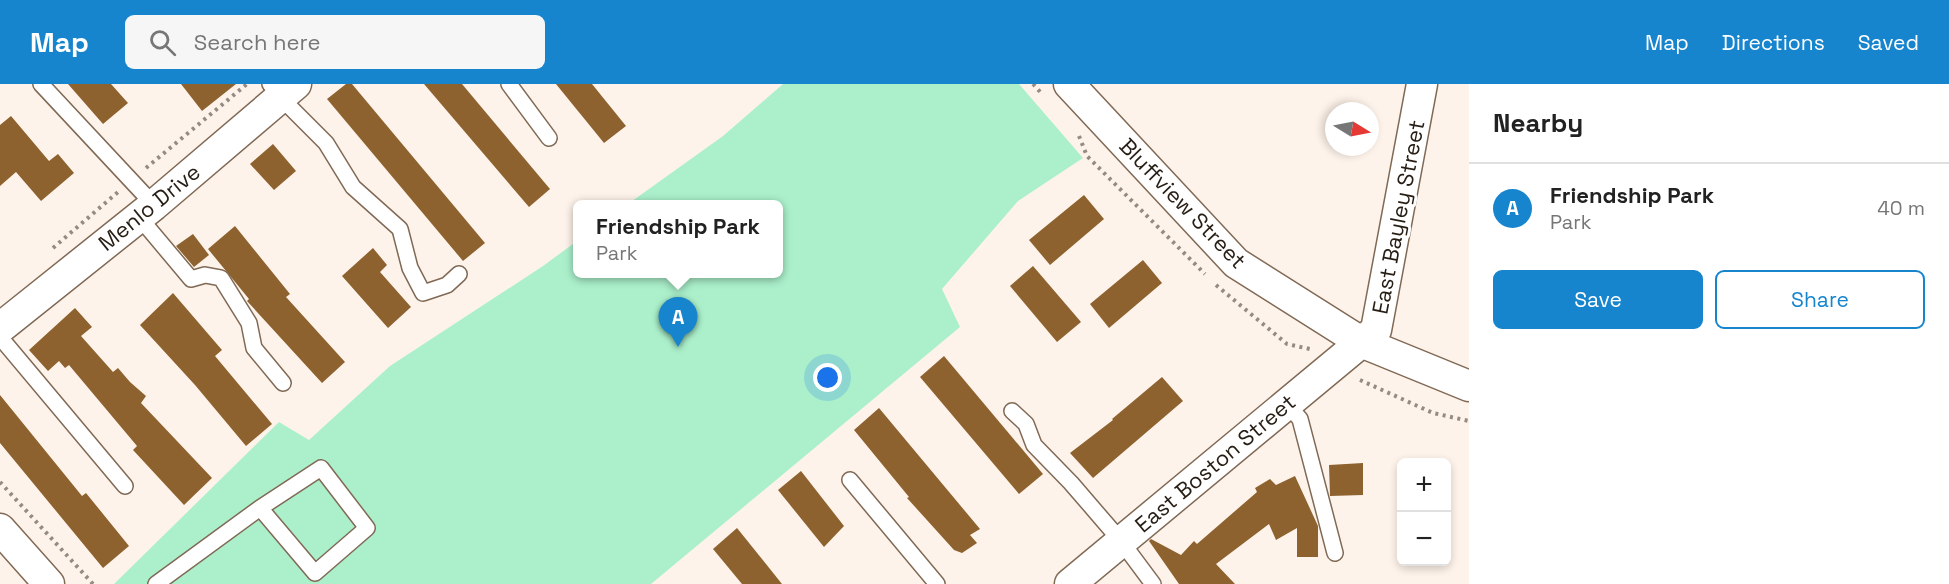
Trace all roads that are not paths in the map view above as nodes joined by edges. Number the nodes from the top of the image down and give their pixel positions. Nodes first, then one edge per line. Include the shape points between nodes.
1 (41, 84) edge
2 (509, 84) edge
3 (1069, 84) edge
4 (1422, 84) edge
5 (282, 88) edge
6 (549, 138) dead end
7 (146, 211) junction
8 (459, 274) dead end
9 (0, 328) edge
10 (0, 337) edge
11 (1361, 342) junction
12 (284, 383) dead end
13 (1469, 386) edge
14 (1286, 403) junction
15 (1012, 411) dead end
16 (850, 480) dead end
17 (125, 486) dead end
18 (260, 508) junction
19 (0, 529) edge
20 (1121, 541) junction
21 (1335, 553) dead end
22 (49, 584) edge
23 (156, 584) edge
24 (937, 584) edge
25 (1070, 584) edge
26 (1153, 584) edge

1 - 7 lane
2 - 6 lane
3 - 11 street, Bluffview Street via 1236,263
4 - 11 street, East Bayley Street via 1376,330
5 - 7 street, Menlo Drive
5 - 8 lane via 326,143 353,187 400,229 410,268 423,293 447,285
7 - 9 street, Menlo Drive
7 - 12 lane via 191,279 205,275 221,278 249,323 254,348
10 - 17 lane
11 - 13 street, Bluffview Street
11 - 14 street, East Boston Street
14 - 20 street, East Boston Street
14 - 21 lane via 1300,419
15 - 20 lane via 1026,424 1034,445
16 - 24 lane
18 - 18 lane via 321,468 367,528 315,573
18 - 23 lane
19 - 22 street
20 - 25 street, East Boston Street
20 - 26 lane

